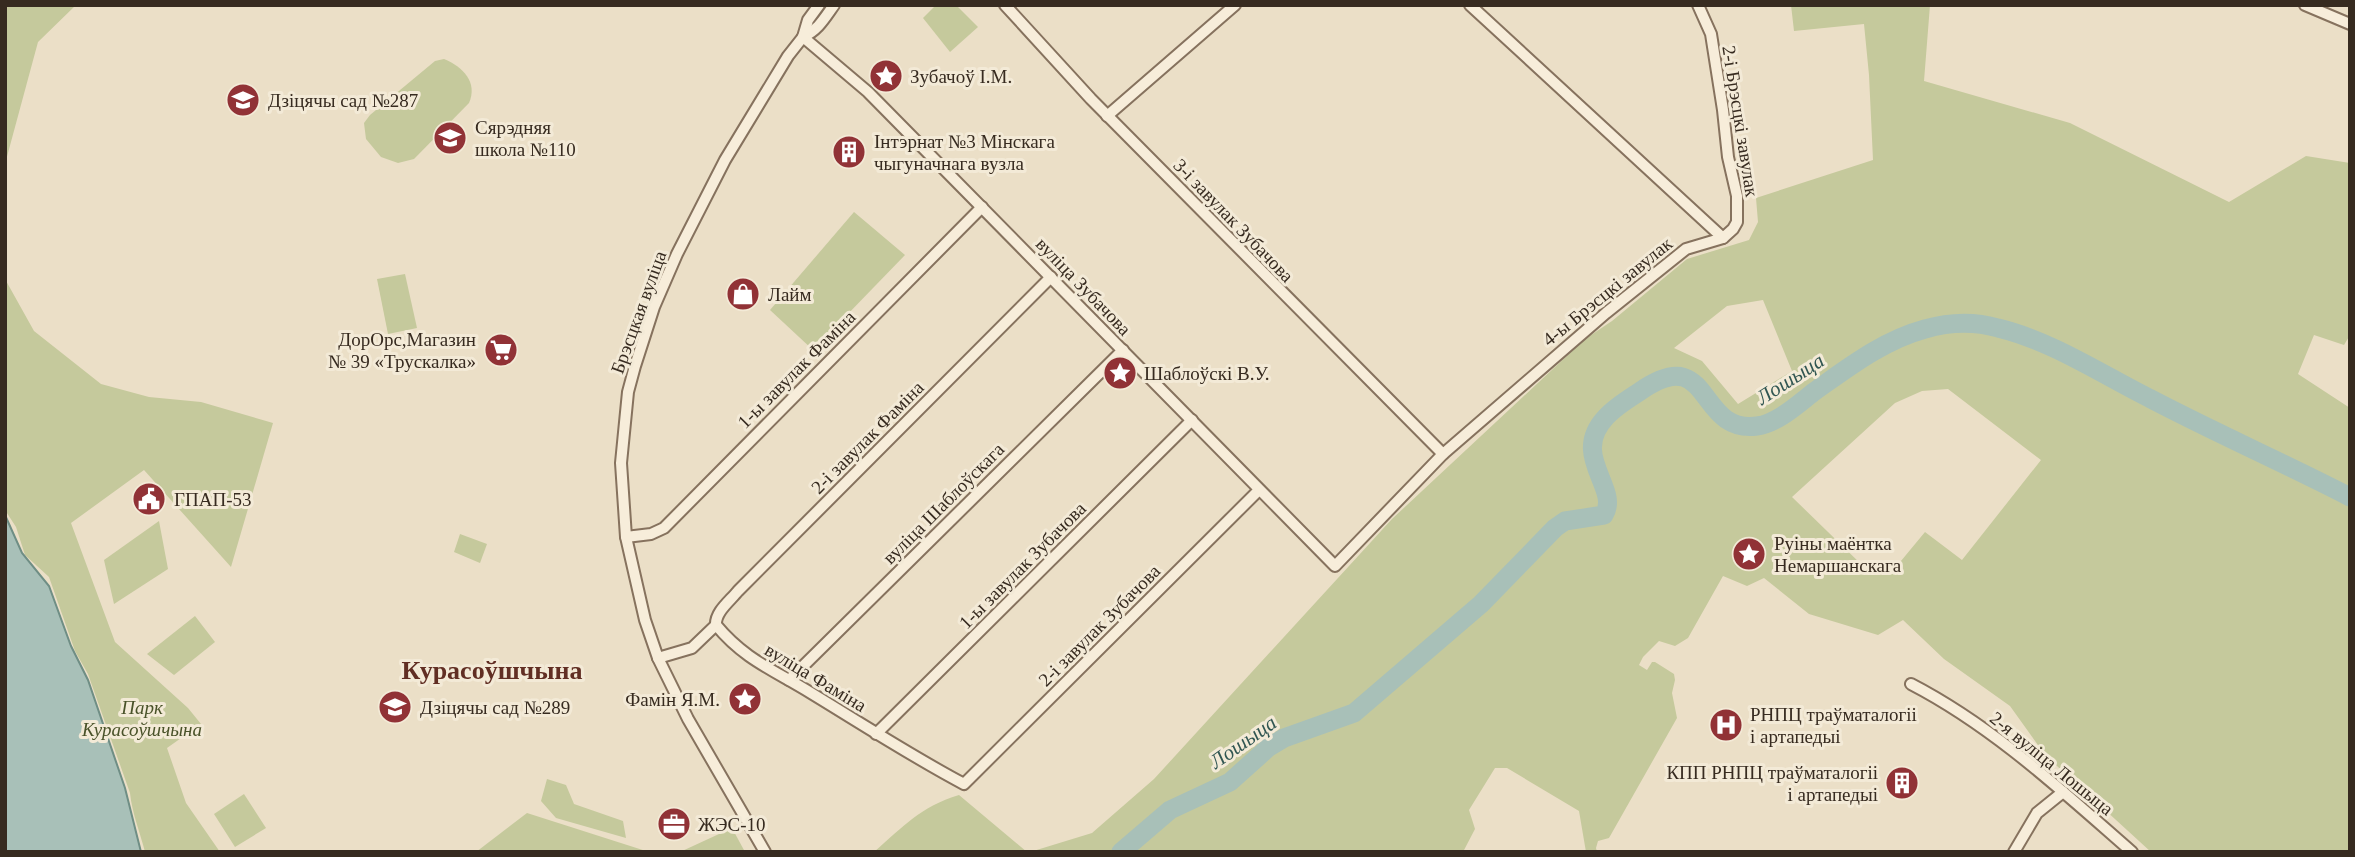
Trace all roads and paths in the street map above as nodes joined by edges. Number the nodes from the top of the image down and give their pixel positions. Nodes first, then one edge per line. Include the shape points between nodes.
1 (818, 5) edge
2 (834, 5) edge
3 (1005, 5) edge
4 (1235, 5) edge
5 (1469, 5) edge
6 (1698, 5) edge
7 (2305, 5) edge
8 (2350, 24) edge
9 (803, 37) junction
10 (1107, 116) junction
11 (982, 207) junction
12 (1723, 238) junction
13 (1051, 277) junction
14 (1122, 350) junction
15 (1192, 421) junction
16 (1443, 454) junction
17 (1259, 490) junction
18 (626, 537) junction
19 (1335, 566) joint
20 (716, 625) junction
21 (658, 658) junction
22 (789, 680) junction
23 (1911, 684) dead end
24 (876, 734) junction
25 (964, 784) joint
26 (2063, 792) junction
27 (765, 852) edge
28 (2014, 852) edge
29 (2132, 852) edge

1 - 9 street, Брэсцкая вуліца
2 - 9 street, Брэсцкая вуліца via 819,27
3 - 10 street, 3-і завулак Зубачова
4 - 10 street
5 - 12 street
6 - 12 street, 2-і Брэсцкі завулак via 1711,34 1737,196 1737,222
7 - 8 street
9 - 11 street, вуліца Зубачова via 869,92
9 - 18 street, Брэсцкая вуліца via 707,193 654,307 628,392 621,463
10 - 16 street, 3-і завулак Зубачова
11 - 13 street, вуліца Зубачова
11 - 18 street, 1-ы завулак Фаміна via 664,528
12 - 16 street, 4-ы Брэсцкі завулак via 1686,249
13 - 14 street, вуліца Зубачова
13 - 20 street, 2-і завулак Фаміна via 738,591 718,614
14 - 15 street, вуліца Зубачова
14 - 22 street, вуліца Шаблоўскага
15 - 17 street, вуліца Зубачова
15 - 24 street, 1-ы завулак Зубачова
16 - 19 street, 4-ы Брэсцкі завулак
17 - 19 street, вуліца Зубачова
17 - 25 street, 2-і завулак Зубачова
18 - 21 street, Брэсцкая вуліца
20 - 21 street via 692,648
20 - 22 street, вуліца Фаміна via 731,644
21 - 27 street, Брэсцкая вуліца
22 - 24 street, вуліца Фаміна
23 - 26 street, 2-я вуліца Лошыца via 1944,701
24 - 25 street, вуліца Фаміна
26 - 28 street via 2036,813
26 - 29 street, 2-я вуліца Лошыца

